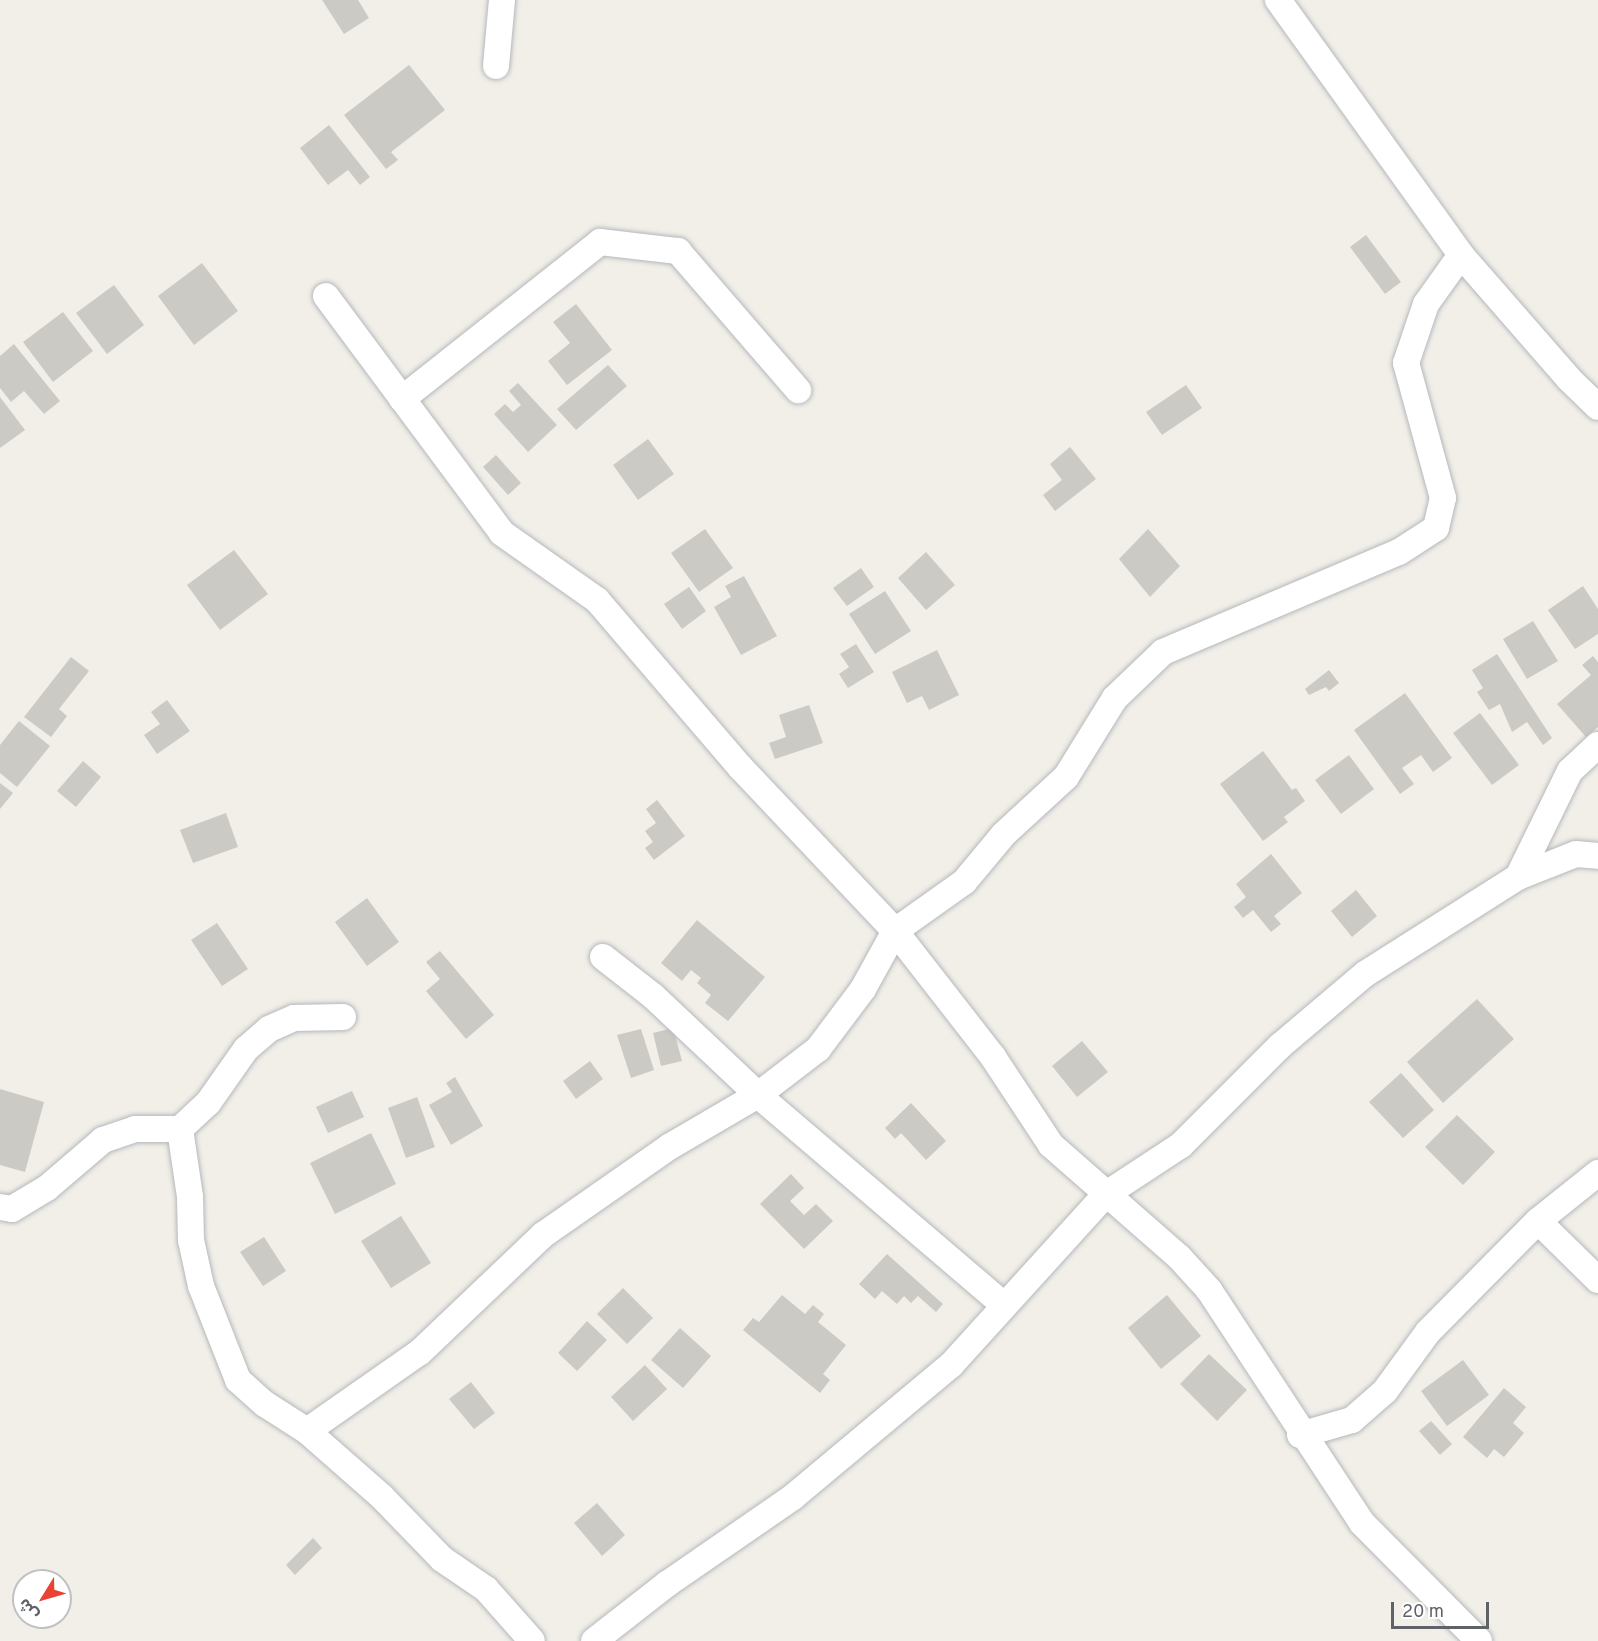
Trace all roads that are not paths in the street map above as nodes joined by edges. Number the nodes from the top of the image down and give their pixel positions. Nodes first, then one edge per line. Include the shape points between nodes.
1 (502, 0) edge
2 (1278, 0) edge
3 (496, 66) dead end
4 (1461, 255) junction
5 (326, 296) dead end
6 (798, 390) dead end
7 (402, 399) junction
8 (1598, 407) edge
9 (1598, 745) edge
10 (1598, 856) edge
11 (1518, 877) junction
12 (895, 931) junction
13 (603, 957) dead end
14 (343, 1017) dead end
15 (758, 1095) junction
16 (180, 1129) junction
17 (1598, 1173) edge
18 (1105, 1195) junction
19 (0, 1207) edge
20 (1538, 1221) junction
21 (1598, 1280) edge
22 (1003, 1304) junction
23 (307, 1431) junction
24 (1300, 1434) junction
25 (532, 1641) edge
26 (594, 1641) edge
27 (1479, 1641) edge

1 - 3 street
2 - 4 street
4 - 8 street
4 - 12 street via 1426,304 1406,363 1443,498 1436,528 1399,552 1163,652 1115,698 1066,777 1004,834 964,882
5 - 7 street
6 - 7 street via 678,251 600,242
7 - 12 street via 502,533 597,600 741,768
9 - 11 street via 1570,771
10 - 11 street via 1576,854
11 - 18 street via 1365,974 1280,1046 1180,1145
12 - 15 street via 863,989 818,1049
12 - 18 street via 993,1057 1051,1145
13 - 15 street via 654,996
14 - 16 street via 294,1018 268,1029 246,1049 208,1103
15 - 22 street
15 - 23 street via 669,1147 543,1235 420,1352
16 - 19 street via 135,1130 103,1140 47,1188 12,1209
16 - 23 street via 190,1197 191,1240 201,1286 223,1350 238,1380 265,1404
17 - 20 street
18 - 22 street
18 - 24 street via 1179,1257 1209,1290
20 - 21 street
20 - 24 street via 1428,1332 1385,1391 1352,1420
22 - 26 street via 951,1365 793,1497 667,1584
23 - 25 street via 382,1497 442,1559 486,1589
24 - 27 street via 1362,1523

